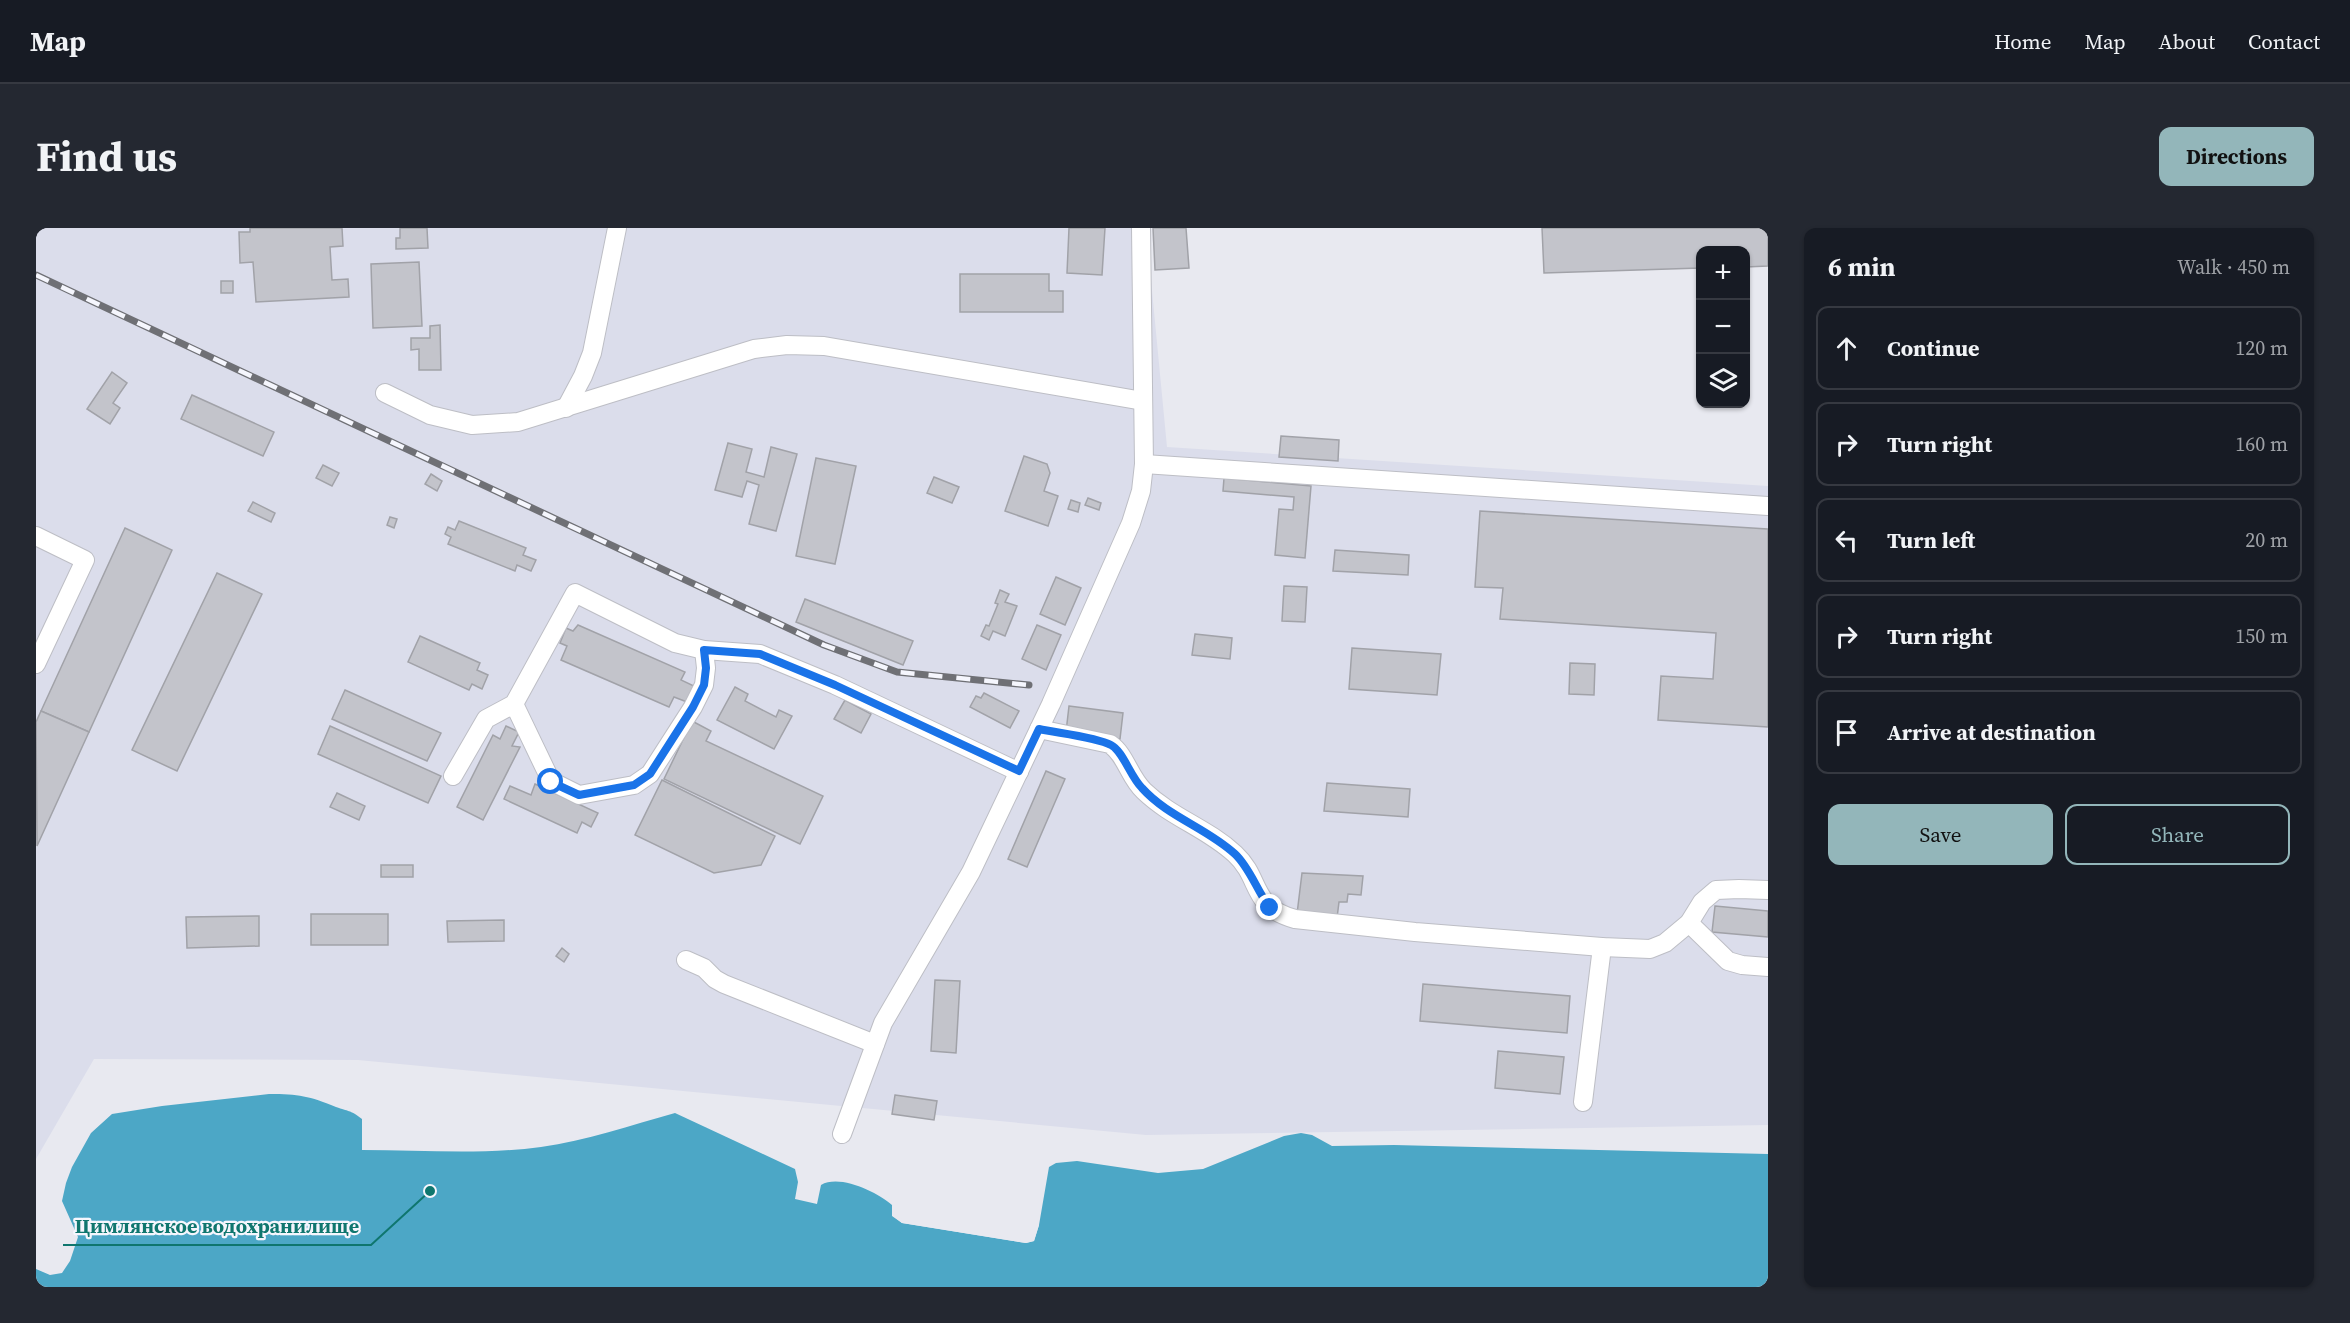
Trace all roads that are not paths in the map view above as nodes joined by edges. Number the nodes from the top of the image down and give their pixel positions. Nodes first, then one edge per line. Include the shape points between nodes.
1 (618, 228) edge
2 (1141, 228) edge
3 (385, 393) dead end
4 (1143, 401) junction
5 (566, 408) junction
6 (1144, 464) junction
7 (1768, 506) edge
8 (36, 536) edge
9 (704, 650) junction
10 (36, 664) edge
11 (514, 704) junction
12 (1039, 729) junction
13 (1019, 771) junction
14 (453, 776) dead end
15 (1768, 890) edge
16 (1689, 923) junction
17 (1602, 947) junction
18 (686, 960) dead end
19 (1768, 967) edge
20 (874, 1044) junction
21 (1583, 1102) dead end
22 (842, 1134) dead end

1 - 5 lane via 592,353
2 - 4 lane
3 - 5 lane via 430,415 472,425 518,422
4 - 5 lane via 824,346 787,345 754,349
4 - 6 lane
6 - 7 lane
6 - 12 lane via 1131,523
8 - 10 lane via 85,560
9 - 11 lane via 675,643 574,593
9 - 11 lane via 704,685 693,707 650,774 634,785 579,795 551,782
9 - 13 lane via 760,654
11 - 14 lane via 486,719
12 - 13 lane
12 - 17 lane via 1110,744 1122,754 1142,789 1237,856 1265,902 1282,915 1414,932
13 - 20 lane via 971,872 895,999
15 - 16 lane via 1716,890 1702,902
16 - 17 lane via 1665,943 1650,949
16 - 19 lane via 1728,961
17 - 21 lane
18 - 20 lane via 724,984
20 - 22 lane

